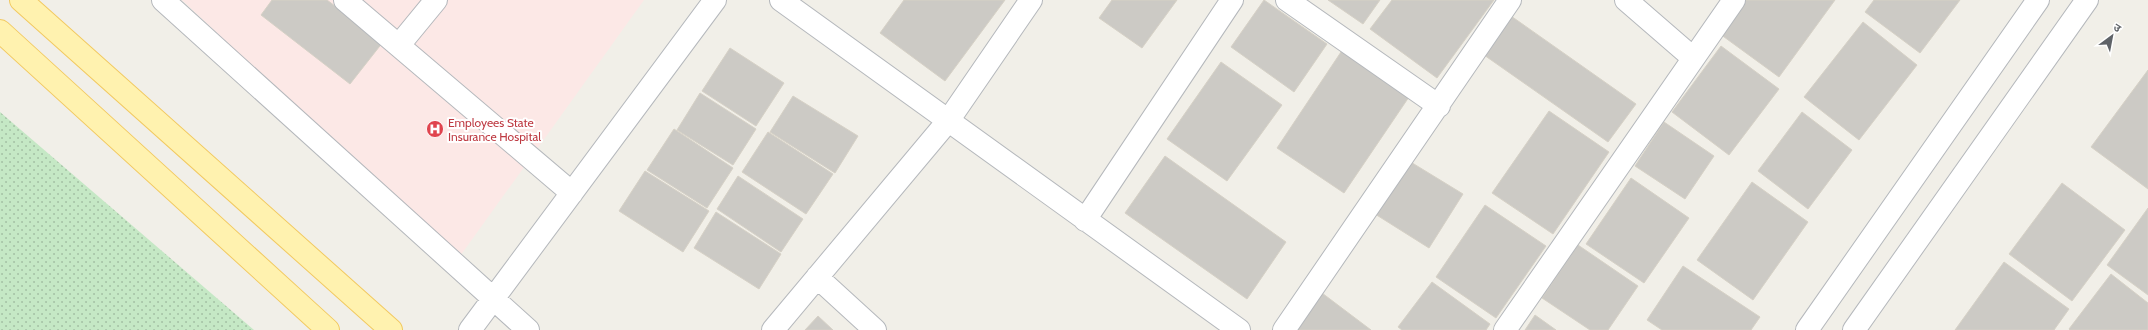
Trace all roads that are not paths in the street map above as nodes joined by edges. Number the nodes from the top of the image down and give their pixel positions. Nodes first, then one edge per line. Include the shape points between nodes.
1 (21, 0) edge
2 (164, 0) edge
3 (345, 0) edge
4 (436, 0) edge
5 (715, 0) edge
6 (780, 0) edge
7 (1031, 0) edge
8 (1232, 0) edge
9 (1287, 0) edge
10 (1510, 0) edge
11 (1626, 0) edge
12 (1734, 0) edge
13 (2038, 0) edge
14 (2087, 0) edge
15 (0, 31) edge
16 (399, 45) junction
17 (1693, 58) junction
18 (1439, 106) junction
19 (948, 120) junction
20 (572, 193) junction
21 (1086, 220) junction
22 (817, 277) junction
23 (494, 298) junction
24 (328, 330) edge
25 (391, 330) edge
26 (470, 330) edge
27 (528, 330) edge
28 (773, 330) edge
29 (875, 330) edge
30 (1238, 330) edge
31 (1284, 330) edge
32 (1505, 330) edge
33 (1807, 330) edge
34 (1854, 330) edge

1 - 25 main road
2 - 23 street
3 - 16 street
4 - 16 street
5 - 20 street
6 - 19 street
7 - 19 street
8 - 21 street
9 - 18 street
10 - 18 street
11 - 17 street
12 - 17 street
13 - 33 street
14 - 34 street
15 - 24 main road
16 - 20 street
17 - 32 street
18 - 31 street
19 - 21 street
19 - 22 street
20 - 23 street
21 - 30 street
22 - 28 street
22 - 29 street
23 - 26 street
23 - 27 street

